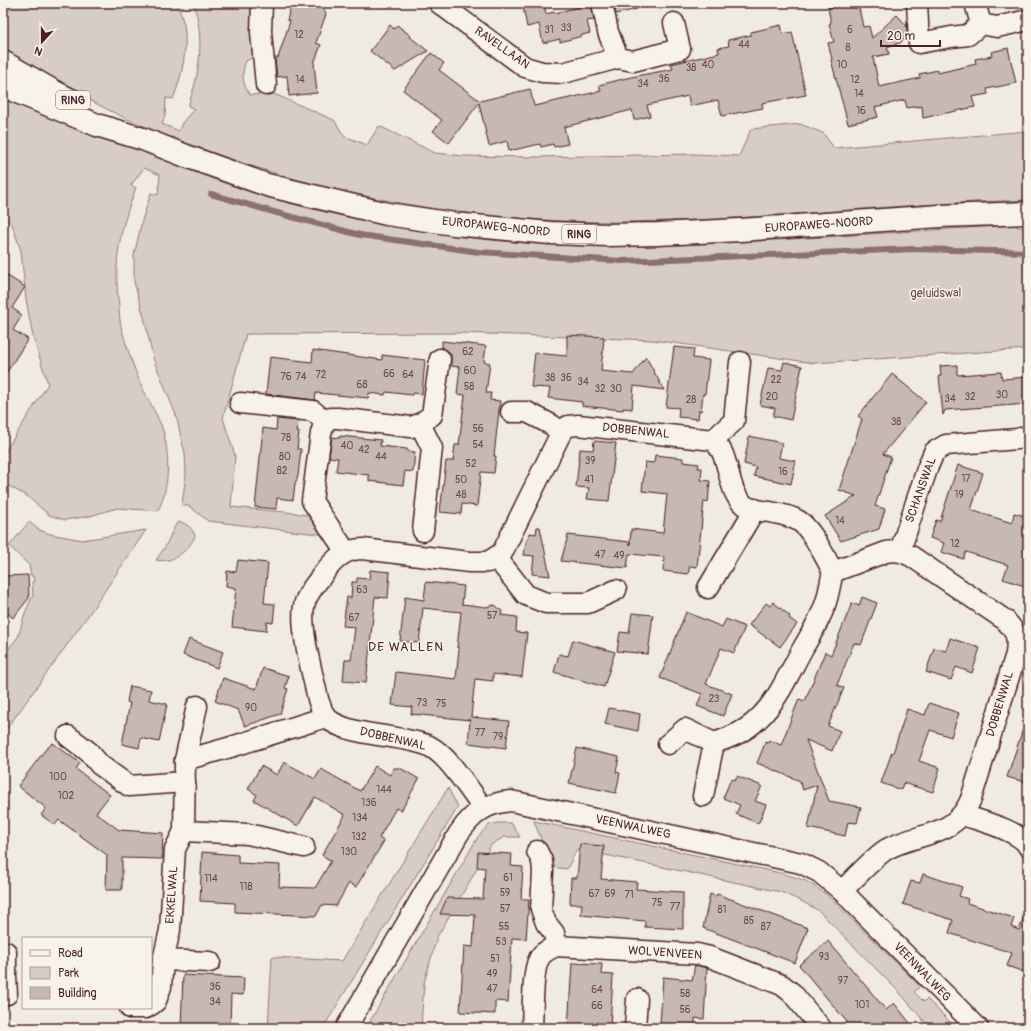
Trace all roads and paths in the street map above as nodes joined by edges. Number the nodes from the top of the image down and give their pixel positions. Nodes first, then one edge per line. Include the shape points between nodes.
1 (262, 3) edge
2 (439, 3) edge
3 (602, 3) edge
4 (917, 3) edge
5 (975, 3) edge
6 (1028, 20) edge
7 (674, 23) dead end
8 (981, 24) junction
9 (618, 58) junction
10 (3, 62) edge
11 (3, 86) edge
12 (266, 86) dead end
13 (143, 139) junction
14 (1028, 213) edge
15 (440, 359) dead end
16 (740, 362) dead end
17 (240, 403) dead end
18 (511, 412) dead end
19 (325, 421) junction
20 (420, 424) junction
21 (562, 433) junction
22 (1028, 436) edge
23 (713, 440) junction
24 (755, 510) junction
25 (423, 531) dead end
26 (900, 551) junction
27 (346, 552) junction
28 (496, 558) junction
29 (833, 572) junction
30 (708, 588) dead end
31 (616, 590) dead end
32 (1021, 627) edge
33 (197, 706) dead end
34 (326, 717) junction
35 (68, 736) dead end
36 (714, 743) junction
37 (668, 744) dead end
38 (185, 760) junction
39 (185, 782) junction
40 (703, 796) dead end
41 (483, 808) junction
42 (963, 815) junction
43 (184, 831) junction
44 (1028, 846) edge
45 (304, 847) dead end
46 (537, 851) dead end
47 (842, 891) junction
48 (556, 946) junction
49 (6, 952) dead end
50 (163, 960) junction
51 (210, 962) dead end
52 (11, 994) edge
53 (637, 999) dead end
54 (152, 1004) edge
55 (346, 1028) edge
56 (532, 1028) edge
57 (635, 1028) edge
58 (820, 1028) edge
59 (978, 1028) edge

1 - 12 street via 261,32
2 - 9 street, RAVELLAAN via 525,67 542,72 563,73
3 - 9 street via 608,32
4 - 8 street via 919,43 968,36
5 - 8 street
6 - 8 street via 997,27
7 - 9 street, RAVELLAAN via 680,49 632,62
10 - 13 main road, EUROPAWEG-NOORD / RING
11 - 13 main road, EUROPAWEG-NOORD / RING via 97,125
13 - 14 main road, EUROPAWEG-NOORD / RING via 267,185 310,196 422,220 518,231 608,235 658,234
15 - 20 street via 432,415
16 - 23 street via 734,421
17 - 19 street via 313,412
18 - 21 street via 527,412
19 - 20 street via 338,418 410,427
19 - 27 street via 320,433 312,501
20 - 25 street via 432,448
21 - 23 street, DOBBENWAL via 568,426 578,425
21 - 28 street via 506,546
22 - 26 street, SCHANSWAL via 946,445 934,452 926,469
23 - 24 street via 725,459 733,488 742,503
24 - 29 street via 798,520 824,554
24 - 30 street
26 - 29 street via 886,552
26 - 32 street, DOBBENWAL via 912,556 1005,620
27 - 28 street via 363,549 469,562 488,562
27 - 34 street via 332,564 310,591 302,614 318,699
28 - 31 street via 526,594 546,603 588,603
29 - 36 street via 817,623 774,700 756,721 743,731
32 - 42 street, DOBBENWAL via 1016,654 971,799
33 - 38 street
34 - 38 street
34 - 41 street, DOBBENWAL via 339,725 430,746 452,768
35 - 39 street via 89,752 100,766 129,786
36 - 37 street via 685,729
36 - 40 street
38 - 39 street
39 - 43 street
41 - 47 street, VEENWALWEG via 498,802 511,801 801,863 819,872
41 - 55 street, VEENWALWEG via 469,818 459,833
42 - 44 street via 1016,834
42 - 47 street, DOBBENWAL via 947,828 886,849
43 - 45 street via 248,834
43 - 50 street, EKKELWAL via 175,849 170,930
46 - 48 street via 543,871 541,909 546,923 554,933
47 - 59 street, VEENWALWEG
48 - 56 street via 539,958 535,973
48 - 58 street, WOLVENVEEN via 698,954 710,957 782,985 792,993
49 - 52 street via 6,977
50 - 51 street
50 - 54 street, EKKELWAL via 161,987 156,1002
53 - 57 street

